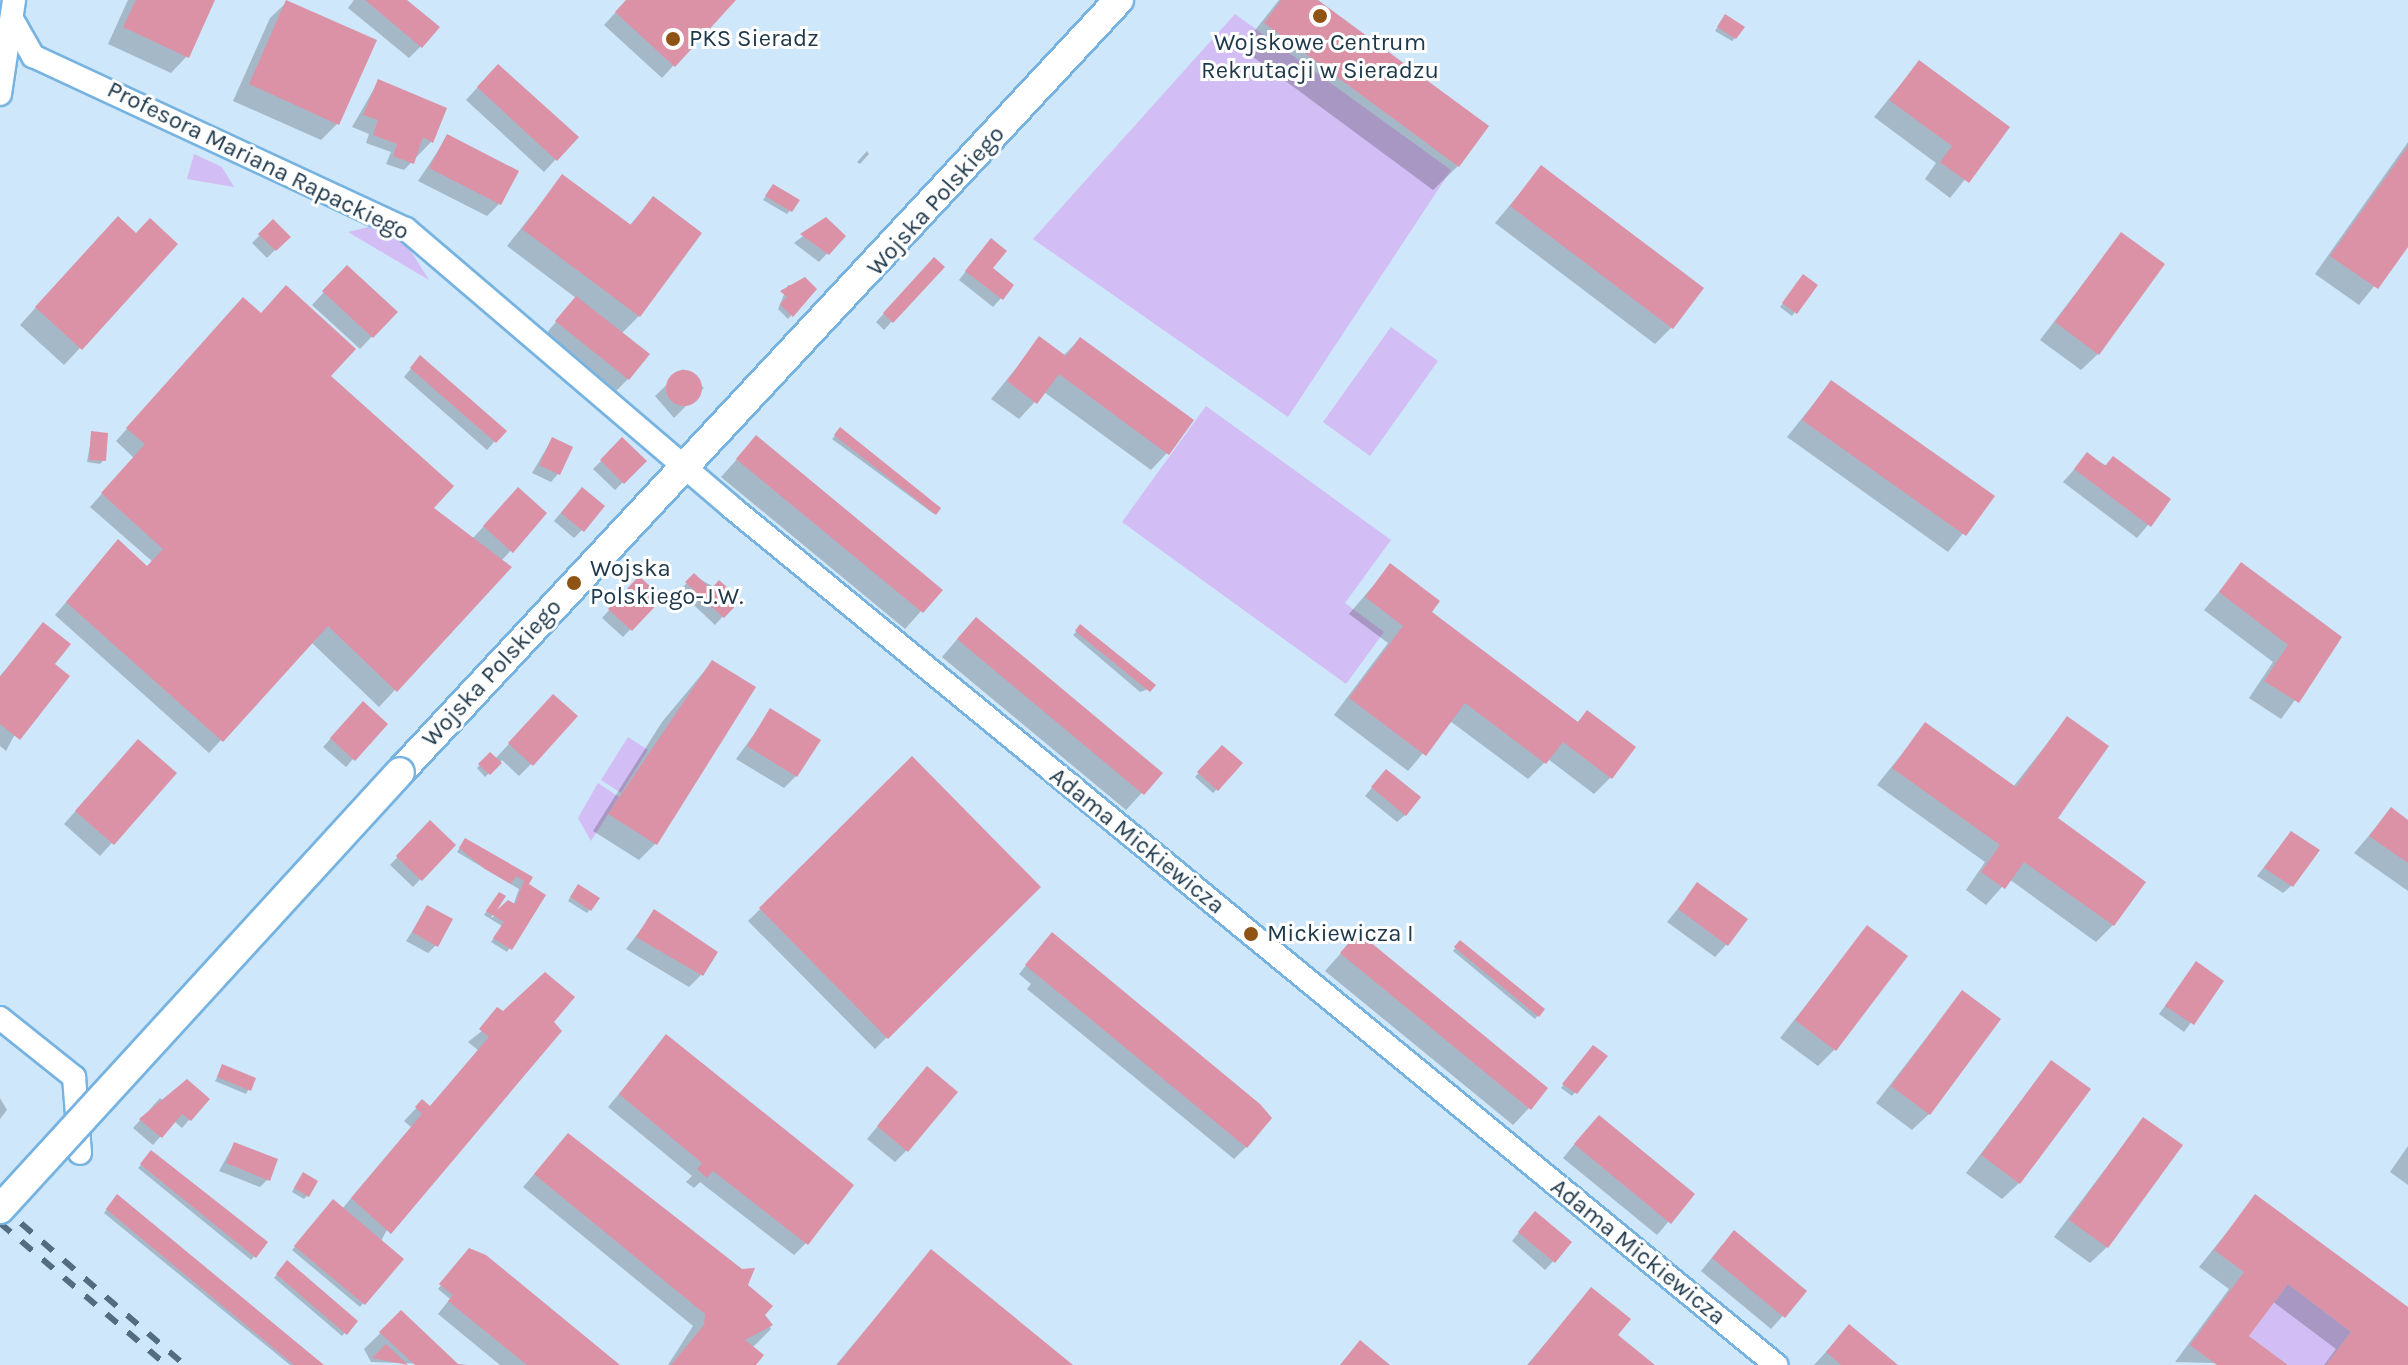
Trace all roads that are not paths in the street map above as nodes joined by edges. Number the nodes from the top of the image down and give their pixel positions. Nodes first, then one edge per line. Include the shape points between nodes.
1 (1119, 0) edge
2 (13, 10) edge
3 (0, 94) edge
4 (686, 466) junction
5 (0, 1018) edge
6 (80, 1153) dead end
7 (0, 1209) edge
8 (1776, 1365) edge

1 - 4 main road, Wojska Polskiego
2 - 3 street
2 - 4 street, Profesora Mariana Rapackiego via 33,56 406,229
4 - 7 main road, Wojska Polskiego, bridge
4 - 8 street, Adama Mickiewicza
5 - 6 street via 74,1077

